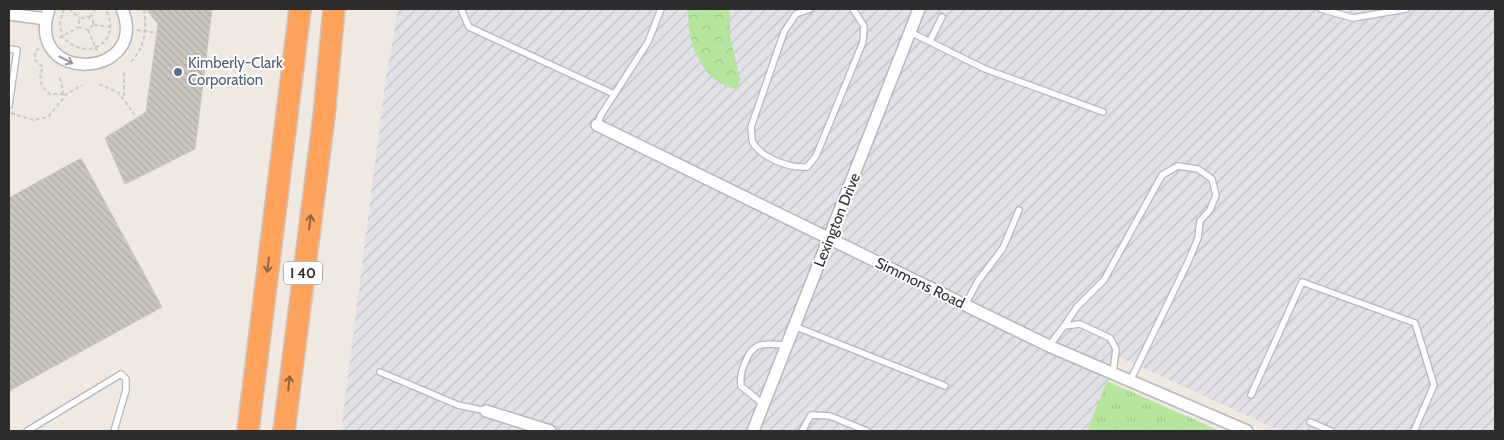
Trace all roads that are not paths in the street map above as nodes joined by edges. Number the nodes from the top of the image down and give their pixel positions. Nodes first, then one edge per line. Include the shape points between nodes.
1 (122, 9) edge
2 (289, 9) edge
3 (300, 9) edge
4 (334, 9) edge
5 (348, 9) edge
6 (461, 9) edge
7 (661, 9) edge
8 (810, 9) edge
9 (853, 9) edge
10 (919, 9) edge
11 (1320, 9) edge
12 (1406, 9) edge
13 (9, 14) edge
14 (47, 14) edge
15 (942, 17) dead end
16 (910, 32) junction
17 (930, 41) junction
18 (9, 49) edge
19 (614, 94) junction
20 (9, 105) edge
21 (1103, 112) dead end
22 (324, 116) junction
23 (597, 125) joint
24 (282, 147) junction
25 (1020, 210) dead end
26 (830, 240) junction
27 (965, 305) junction
28 (793, 326) junction
29 (1064, 326) junction
30 (786, 345) junction
31 (1049, 346) junction
32 (380, 372) dead end
33 (1114, 374) junction
34 (1130, 381) junction
35 (945, 386) dead end
36 (1251, 395) dead end
37 (764, 404) junction
38 (486, 411) joint
39 (1310, 422) dead end
40 (756, 430) edge
41 (27, 431) edge
42 (114, 431) edge
43 (248, 431) edge
44 (284, 431) edge
45 (550, 431) edge
46 (802, 431) edge
47 (868, 431) edge
48 (1247, 431) edge
49 (1331, 431) edge
50 (1414, 431) edge

14 -> 1 street via 49,42 58,55 81,66 101,62 116,52 126,29
2 - 24 highway via 281,101
3 - 24 highway, I 40
4 - 22 highway, I 40
5 - 22 highway
6 - 19 lane via 469,27
7 - 19 lane via 648,42
8 - 9 lane via 796,14 784,32 751,127 752,141 762,154 795,168 807,167 816,156 863,42 864,26
10 - 16 street, Lexington Drive
11 - 12 lane via 1352,18
13 - 14 street
15 - 17 lane
16 - 17 lane
16 - 26 street, Lexington Drive
17 - 21 lane via 985,69
18 - 20 lane via 17,50
19 - 23 lane
44 -> 22 highway, I 40
23 - 26 street, Simmons Road
24 -> 43 highway, I 40
25 - 27 lane via 1003,248
26 - 27 street, Simmons Road
26 - 28 street, Lexington Drive
27 - 31 street, Simmons Road
28 - 30 street, Lexington Drive
28 - 35 lane
29 - 31 lane
29 - 33 lane via 1080,324 1110,338 1116,348
29 - 34 lane via 1077,307 1104,280 1162,174 1178,166 1198,169 1212,178 1216,195 1210,210 1200,221 1198,238 1188,262
30 - 37 street, Lexington Drive
30 - 37 lane via 764,344 754,347 747,356 740,376 741,386
31 - 33 street, Simmons Road
32 - 38 lane via 458,405
33 - 34 street, Simmons Road
34 - 48 street, Simmons Road
36 - 50 lane via 1302,282 1415,323 1434,385
37 - 40 street, Lexington Drive
38 - 45 street
39 - 49 lane
41 - 42 lane via 121,374 126,379 126,390
46 - 47 lane via 811,415 830,416

